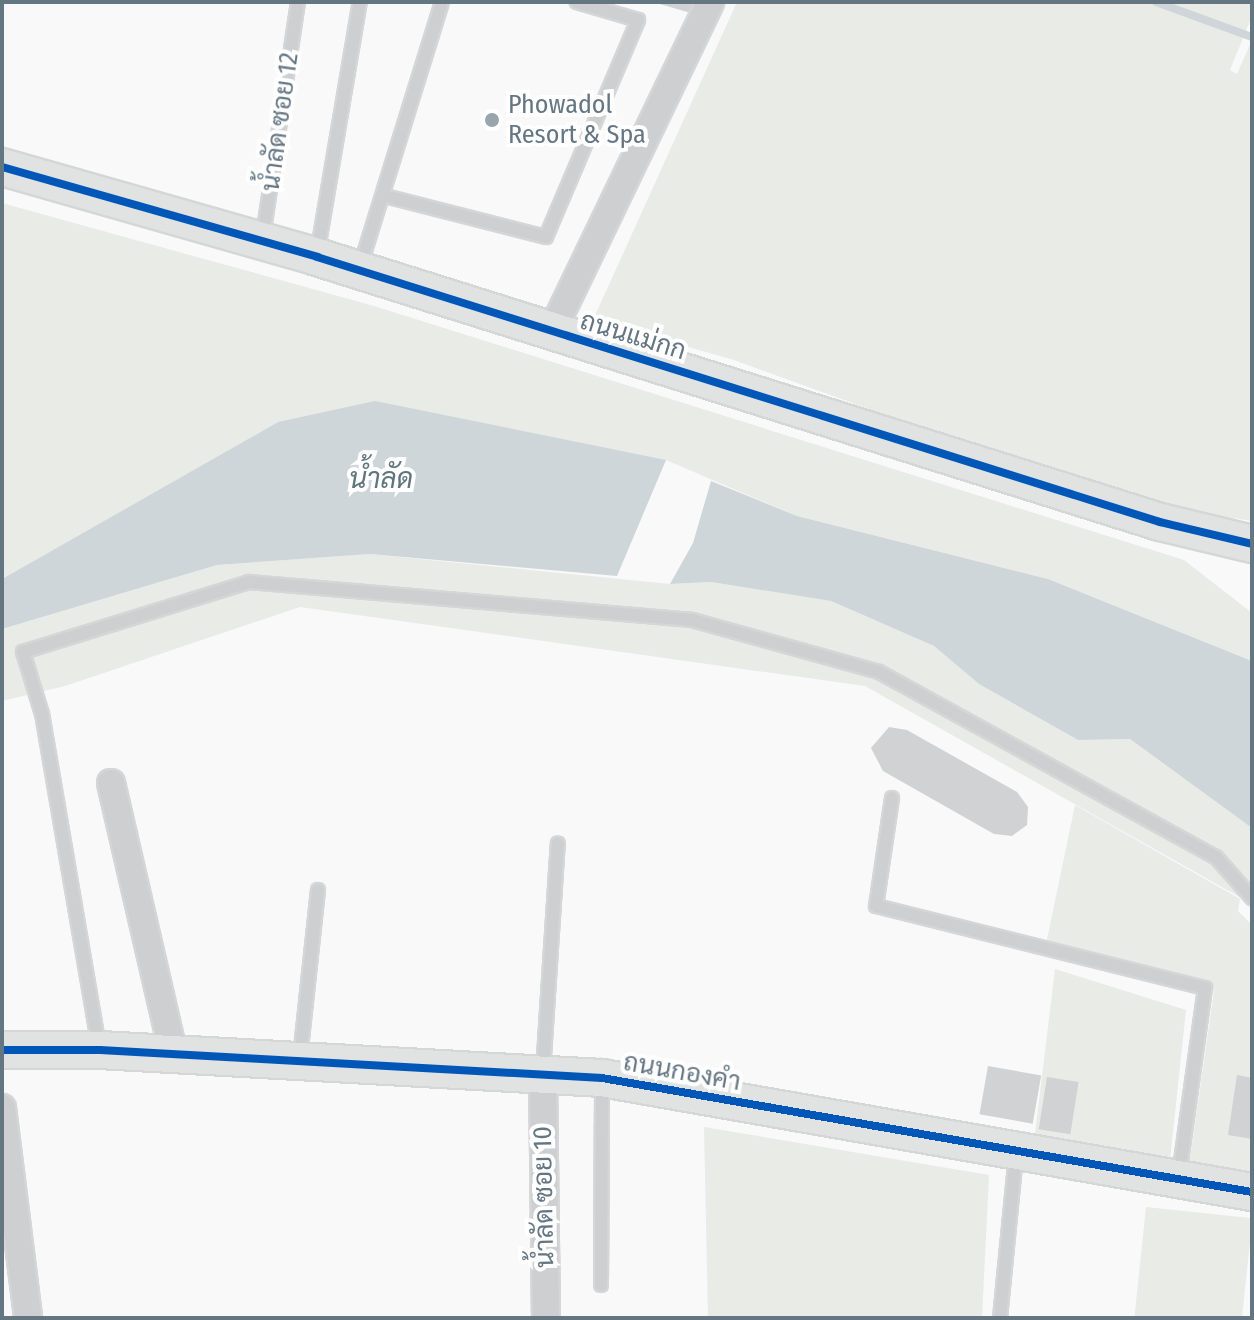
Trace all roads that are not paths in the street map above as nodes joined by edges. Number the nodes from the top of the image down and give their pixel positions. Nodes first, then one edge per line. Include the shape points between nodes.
1 (298, 2) edge
2 (360, 2) edge
3 (442, 2) edge
4 (577, 2) edge
5 (710, 2) edge
6 (2, 167) edge
7 (385, 196) junction
8 (263, 241) junction
9 (317, 257) junction
10 (359, 270) junction
11 (552, 331) junction
12 (1252, 544) edge
13 (111, 783) dead end
14 (892, 798) dead end
15 (558, 843) dead end
16 (318, 890) dead end
17 (1252, 898) edge
18 (2, 1050) edge
19 (100, 1050) junction
20 (174, 1056) junction
21 (300, 1060) junction
22 (543, 1075) junction
23 (602, 1078) junction
24 (2, 1108) edge
25 (1017, 1151) junction
26 (1179, 1179) junction
27 (1252, 1192) edge
28 (601, 1285) dead end
29 (28, 1318) edge
30 (546, 1318) edge
31 (1000, 1318) edge

1 - 8 lane, น้ำลัด ซอย 12
2 - 9 lane
3 - 7 lane
4 - 7 lane via 638,20 546,237
5 - 11 street
6 - 8 street, ถนนแม่กก
7 - 10 lane
8 - 9 street, ถนนแม่กก
9 - 10 street, ถนนแม่กก
10 - 11 street, ถนนแม่กก
11 - 12 street, ถนนแม่กก via 1160,522
13 - 20 street
14 - 26 lane via 876,906 1205,988
15 - 22 lane
16 - 21 lane
17 - 19 lane via 1216,857 879,672 692,620 249,582 23,652 42,714
18 - 19 street, ถนนกองคำ
19 - 20 street, ถนนกองคำ
20 - 21 street, ถนนกองคำ
21 - 22 street, ถนนกองคำ
22 - 23 street, ถนนกองคำ
22 - 30 street, น้ำลัด ซอย 10
23 - 25 street, ถนนกองคำ
23 - 28 lane
24 - 29 street
25 - 26 street, ถนนกองคำ
25 - 31 lane
26 - 27 street, ถนนกองคำ

